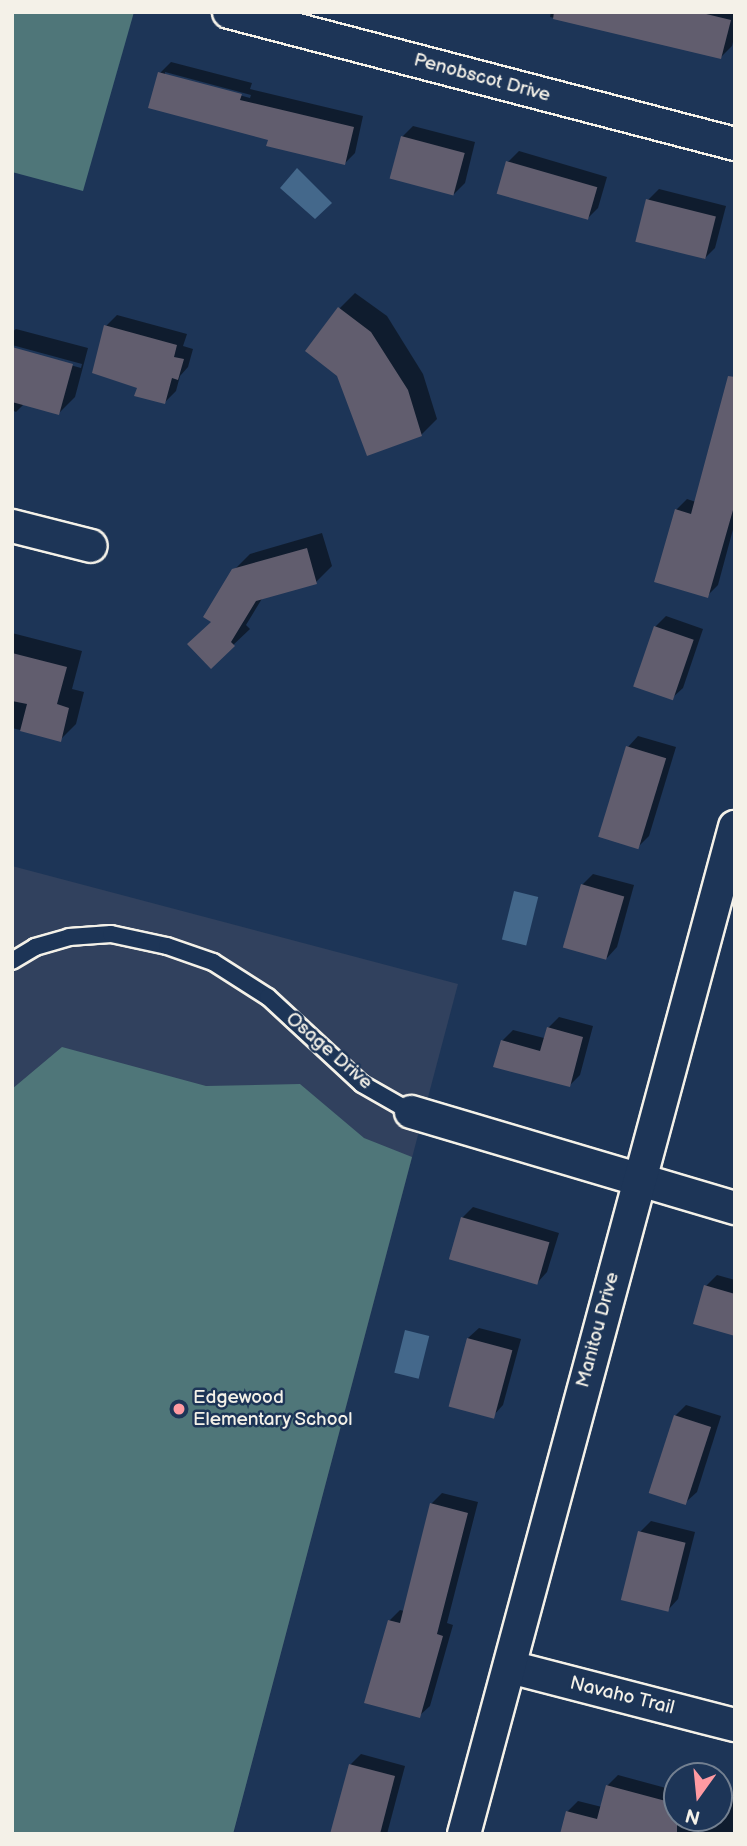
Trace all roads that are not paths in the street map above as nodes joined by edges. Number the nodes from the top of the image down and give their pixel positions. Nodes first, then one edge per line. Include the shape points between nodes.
1 (235, 13) edge
2 (735, 144) edge
3 (12, 526) edge
4 (91, 547) dead end
5 (735, 827) edge
6 (12, 961) edge
7 (411, 1112) joint
8 (637, 1180) junction
9 (735, 1208) edge
10 (510, 1668) junction
11 (735, 1725) edge
12 (464, 1834) edge

1 - 2 street, Penobscot Drive
3 - 4 street
5 - 8 street, Manitou Drive
6 - 7 lane, Osage Drive via 35,947 69,937 111,934 212,962 268,997 362,1084
7 - 8 street, Osage Drive
8 - 9 street, Osage Drive
8 - 10 street, Manitou Drive
10 - 11 street, Navaho Trail
10 - 12 street, Manitou Drive

